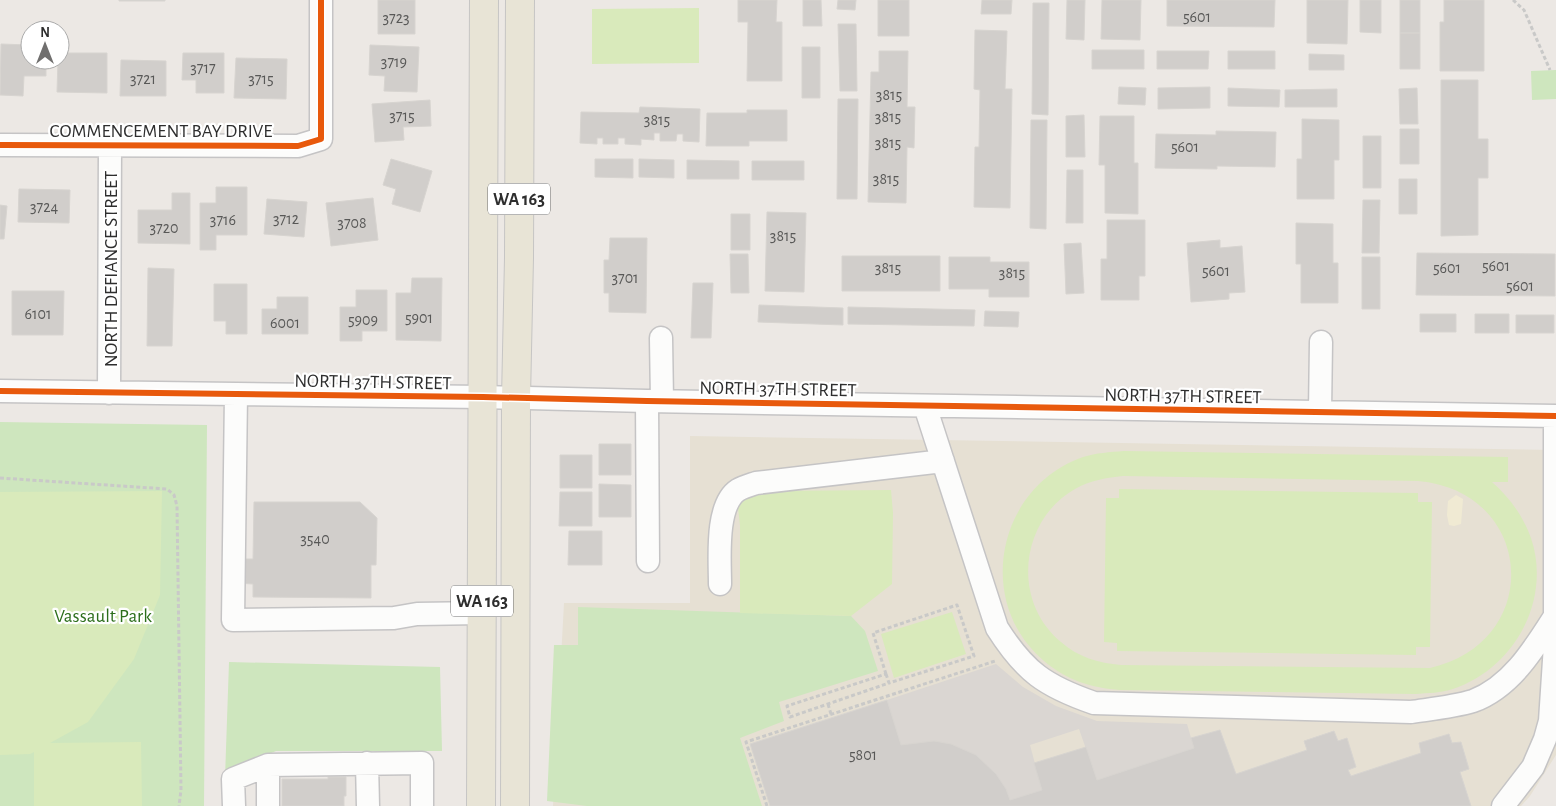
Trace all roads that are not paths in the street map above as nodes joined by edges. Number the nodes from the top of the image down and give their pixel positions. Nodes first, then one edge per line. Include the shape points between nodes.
1 (321, 0) edge
2 (484, 0) edge
3 (520, 0) edge
4 (0, 145) edge
5 (110, 145) junction
6 (661, 338) dead end
7 (1321, 342) dead end
8 (0, 391) edge
9 (110, 393) junction
10 (236, 394) junction
11 (482, 397) junction
12 (516, 398) junction
13 (655, 402) junction
14 (925, 406) junction
15 (1320, 412) junction
16 (1556, 416) edge
17 (943, 462) junction
18 (648, 561) dead end
19 (720, 584) dead end
20 (482, 614) junction
21 (1555, 616) edge
22 (367, 764) junction
23 (268, 766) junction
24 (234, 806) edge
25 (268, 806) edge
26 (368, 806) edge
27 (422, 806) edge
28 (482, 806) edge
29 (515, 806) edge
30 (1503, 806) edge

1 - 5 street, COMMENCEMENT BAY DRIVE via 320,139 298,146
2 - 11 main road, WA 163
3 - 12 main road, WA 163
4 - 5 street, COMMENCEMENT BAY DRIVE
5 - 9 street, NORTH DEFIANCE STREET
6 - 13 street
7 - 15 street
8 - 9 street, NORTH 37TH STREET
9 - 10 street, NORTH 37TH STREET
10 - 11 street, NORTH 37TH STREET
10 - 20 street via 233,620
11 - 12 street, NORTH 37TH STREET
11 - 20 main road, WA 163
12 - 13 street, NORTH 37TH STREET
12 - 29 main road, WA 163
13 - 14 street, NORTH 37TH STREET
13 - 18 street
14 - 15 street, NORTH 37TH STREET
14 - 17 street
15 - 16 street, NORTH 37TH STREET
16 - 21 street
17 - 19 street via 756,483 736,490 725,508 721,524
17 - 21 street via 997,628 1023,664 1044,682 1094,703 1411,712 1443,707 1473,700 1496,689 1521,666
20 - 28 main road, WA 163
21 - 30 street via 1552,701 1546,739 1533,767
22 - 23 street
22 - 26 street
22 - 27 street via 422,763
23 - 24 street via 233,779
23 - 25 street

